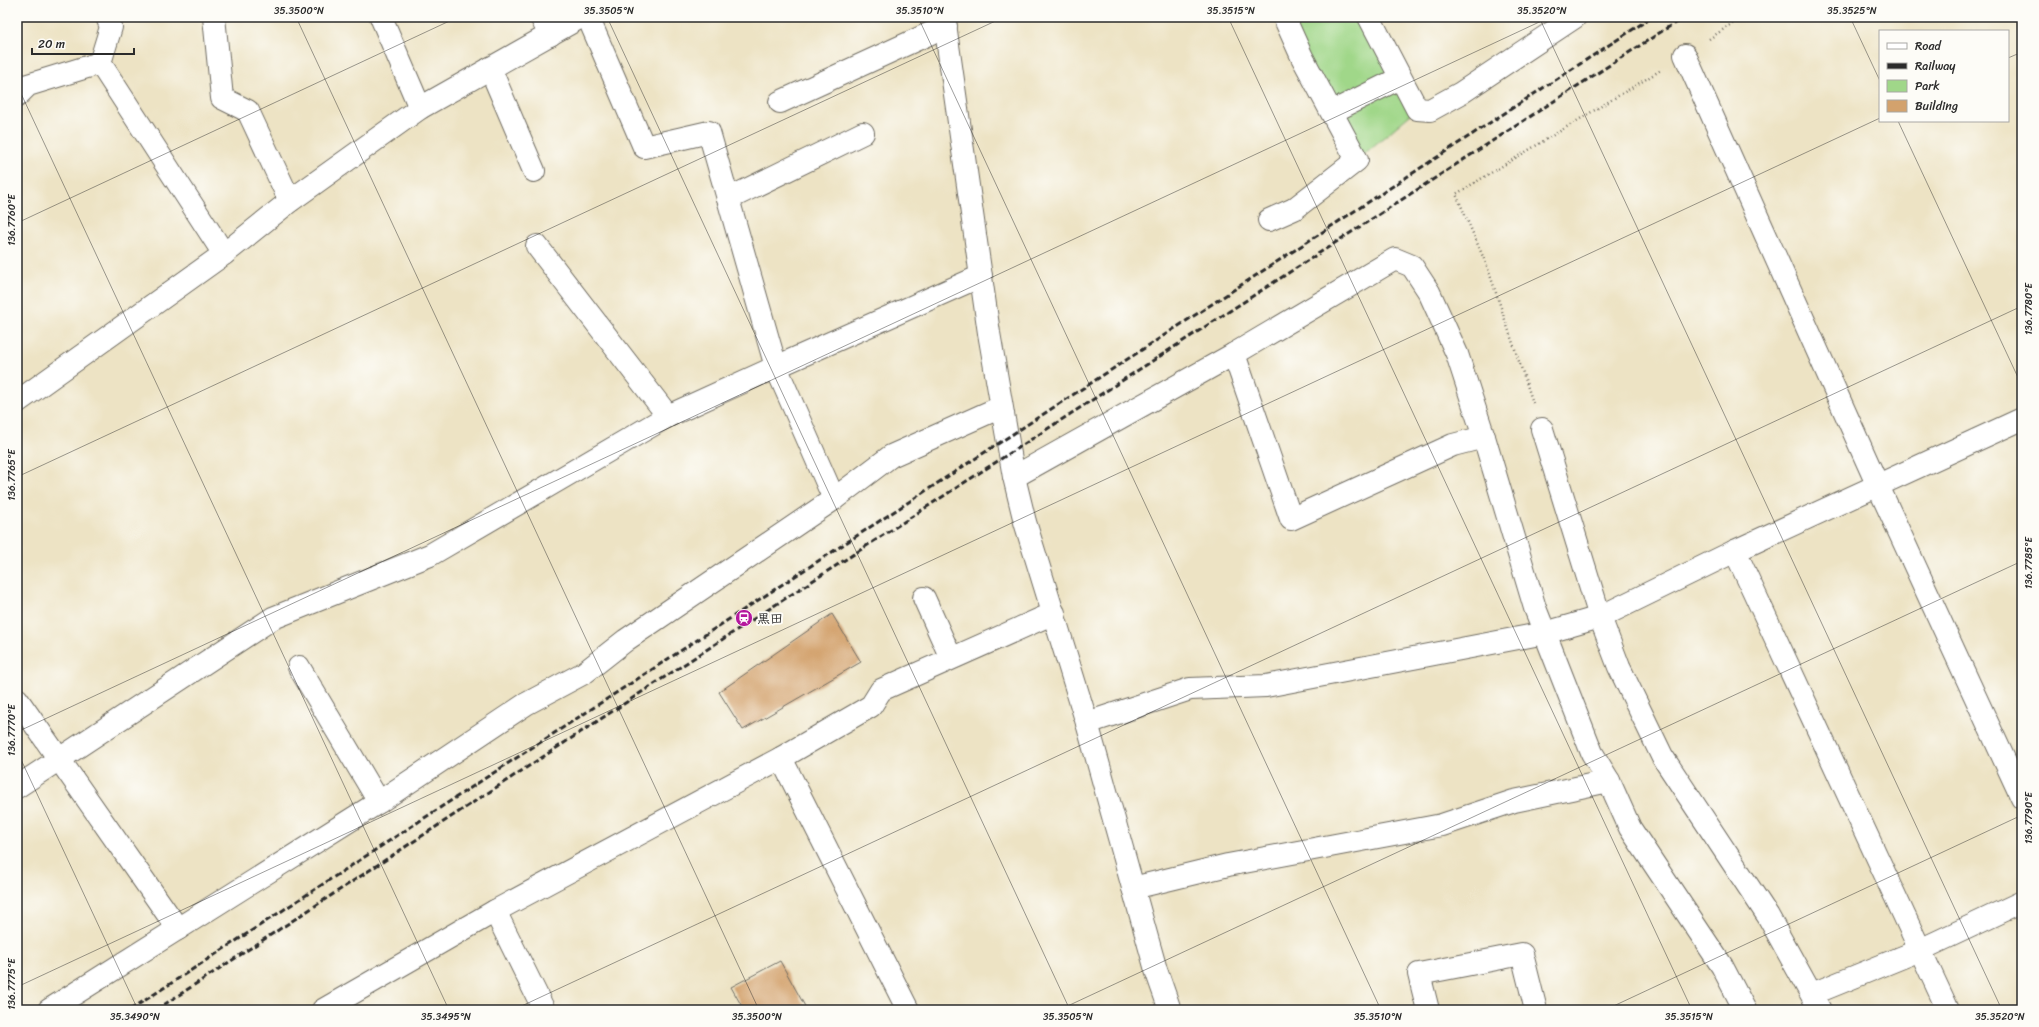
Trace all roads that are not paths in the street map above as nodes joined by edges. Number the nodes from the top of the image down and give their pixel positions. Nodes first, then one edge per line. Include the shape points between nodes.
1 (107, 17) edge
2 (214, 17) edge
3 (381, 17) edge
4 (581, 17) edge
5 (588, 17) edge
6 (1284, 17) edge
7 (1370, 17) edge
8 (1575, 17) edge
9 (945, 22) edge
10 (546, 26) edge
11 (1686, 55) road end
12 (100, 63) junction
13 (490, 68) junction
14 (1400, 78) junction
15 (17, 96) edge
16 (780, 102) dead end
17 (420, 108) junction
18 (1332, 112) junction
19 (863, 134) dead end
20 (534, 171) dead end
21 (728, 199) junction
22 (290, 201) junction
23 (1269, 220) dead end
24 (538, 246) dead end
25 (224, 254) junction
26 (981, 276) junction
27 (1234, 354) junction
28 (776, 367) junction
29 (17, 402) edge
30 (1001, 407) junction
31 (668, 416) junction
32 (2022, 419) edge
33 (1542, 429) road end
34 (1484, 436) junction
35 (1014, 477) junction
36 (1878, 486) junction
37 (834, 499) junction
38 (1735, 551) junction
39 (924, 598) dead end
40 (1054, 613) junction
41 (1600, 616) junction
42 (1545, 633) junction
43 (951, 658) junction
44 (299, 667) dead end
45 (17, 699) edge
46 (1087, 723) junction
47 (60, 758) junction
48 (781, 758) junction
49 (1610, 781) junction
50 (17, 787) edge
51 (2022, 798) edge
52 (379, 802) junction
53 (1133, 888) junction
54 (2022, 902) edge
55 (495, 911) junction
56 (178, 929) junction
57 (1920, 950) junction
58 (1816, 1002) edge
59 (49, 1010) edge
60 (323, 1010) edge
61 (544, 1010) edge
62 (908, 1010) edge
63 (1170, 1010) edge
64 (1428, 1010) edge
65 (1536, 1010) edge
66 (1745, 1010) edge
67 (1948, 1010) edge

1 - 12 street via 111,27
2 - 22 street via 222,98 248,111
3 - 17 street
4 - 10 street
5 - 21 street via 644,147 709,132
6 - 18 street
7 - 14 street
8 - 14 street via 1460,94 1430,110 1417,109
9 - 16 street
9 - 26 street
10 - 13 street
11 - 36 street
12 - 15 street via 28,85
12 - 25 street
13 - 17 street
13 - 20 street
14 - 18 street
17 - 22 street
18 - 23 street via 1357,160 1294,209
19 - 21 street
21 - 28 street
22 - 25 street
24 - 31 street
25 - 29 street
26 - 28 street
26 - 30 street
27 - 34 street via 1291,520 1453,445
27 - 34 street via 1396,259 1412,266 1429,292 1457,354
27 - 35 street
28 - 31 street
28 - 37 street
30 - 35 street
30 - 37 street via 891,456
31 - 47 street via 430,555 273,618
32 - 36 street
33 - 41 street
34 - 42 street via 1535,608
35 - 40 street via 1025,522
36 - 38 street
36 - 51 street
37 - 52 street via 626,640 584,673 526,704
38 - 41 street
38 - 57 street
39 - 43 street
40 - 43 street
40 - 46 street
41 - 42 street
41 - 58 street via 1619,667 1662,756 1768,916
42 - 46 street via 1266,686 1190,689
42 - 49 street via 1592,753
43 - 48 street via 881,690 871,706
44 - 52 street
45 - 47 street
46 - 53 street
47 - 50 street
47 - 56 street
48 - 55 street
48 - 62 street
49 - 53 street via 1514,802 1442,825 1228,865
49 - 66 street via 1630,828 1722,966
52 - 56 street
53 - 63 street
54 - 57 street
55 - 60 street
55 - 61 street
56 - 59 street
57 - 58 street
57 - 67 street
64 - 65 street via 1418,974 1522,954

